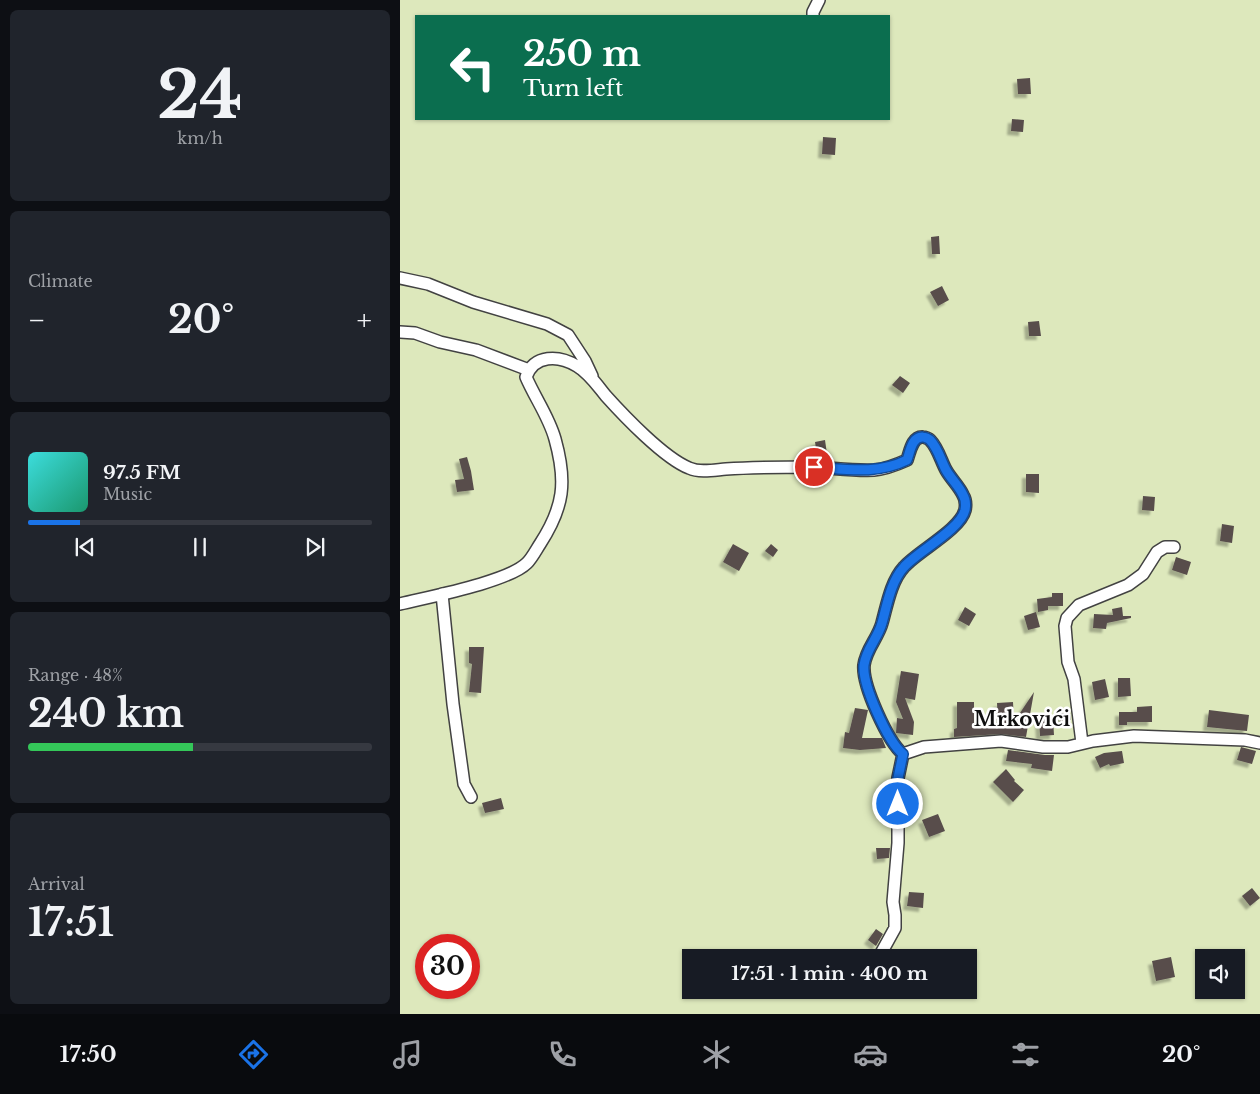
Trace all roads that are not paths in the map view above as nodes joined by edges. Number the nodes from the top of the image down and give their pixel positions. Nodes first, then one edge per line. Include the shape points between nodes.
1 (819, 0) edge
2 (813, 15) edge
3 (400, 278) edge
4 (400, 332) edge
5 (529, 370) junction
6 (593, 378) junction
7 (1174, 547) dead end
8 (442, 594) junction
9 (400, 604) edge
10 (1260, 743) edge
11 (1082, 744) junction
12 (903, 754) junction
13 (471, 797) dead end
14 (883, 949) edge

1 - 2 street
3 - 6 street via 428,284 473,302 547,324 568,335
4 - 5 street via 476,350
5 - 6 street via 547,358 576,365
5 - 8 street via 526,377 555,440 563,482 562,497 551,527 527,563 520,568
6 - 12 street via 606,396 661,450 689,468 885,469 907,460 913,441 924,437 930,440 964,496 965,510 955,526 904,567 895,580 881,628 864,665 872,700
7 - 11 street via 1165,547 1157,552 1143,574 1128,585 1079,605 1067,618 1068,662 1074,679
8 - 9 street
8 - 13 street via 464,784
10 - 11 street via 1134,736
11 - 12 street via 1043,747 1001,740 924,747
12 - 14 street via 898,778 895,928

